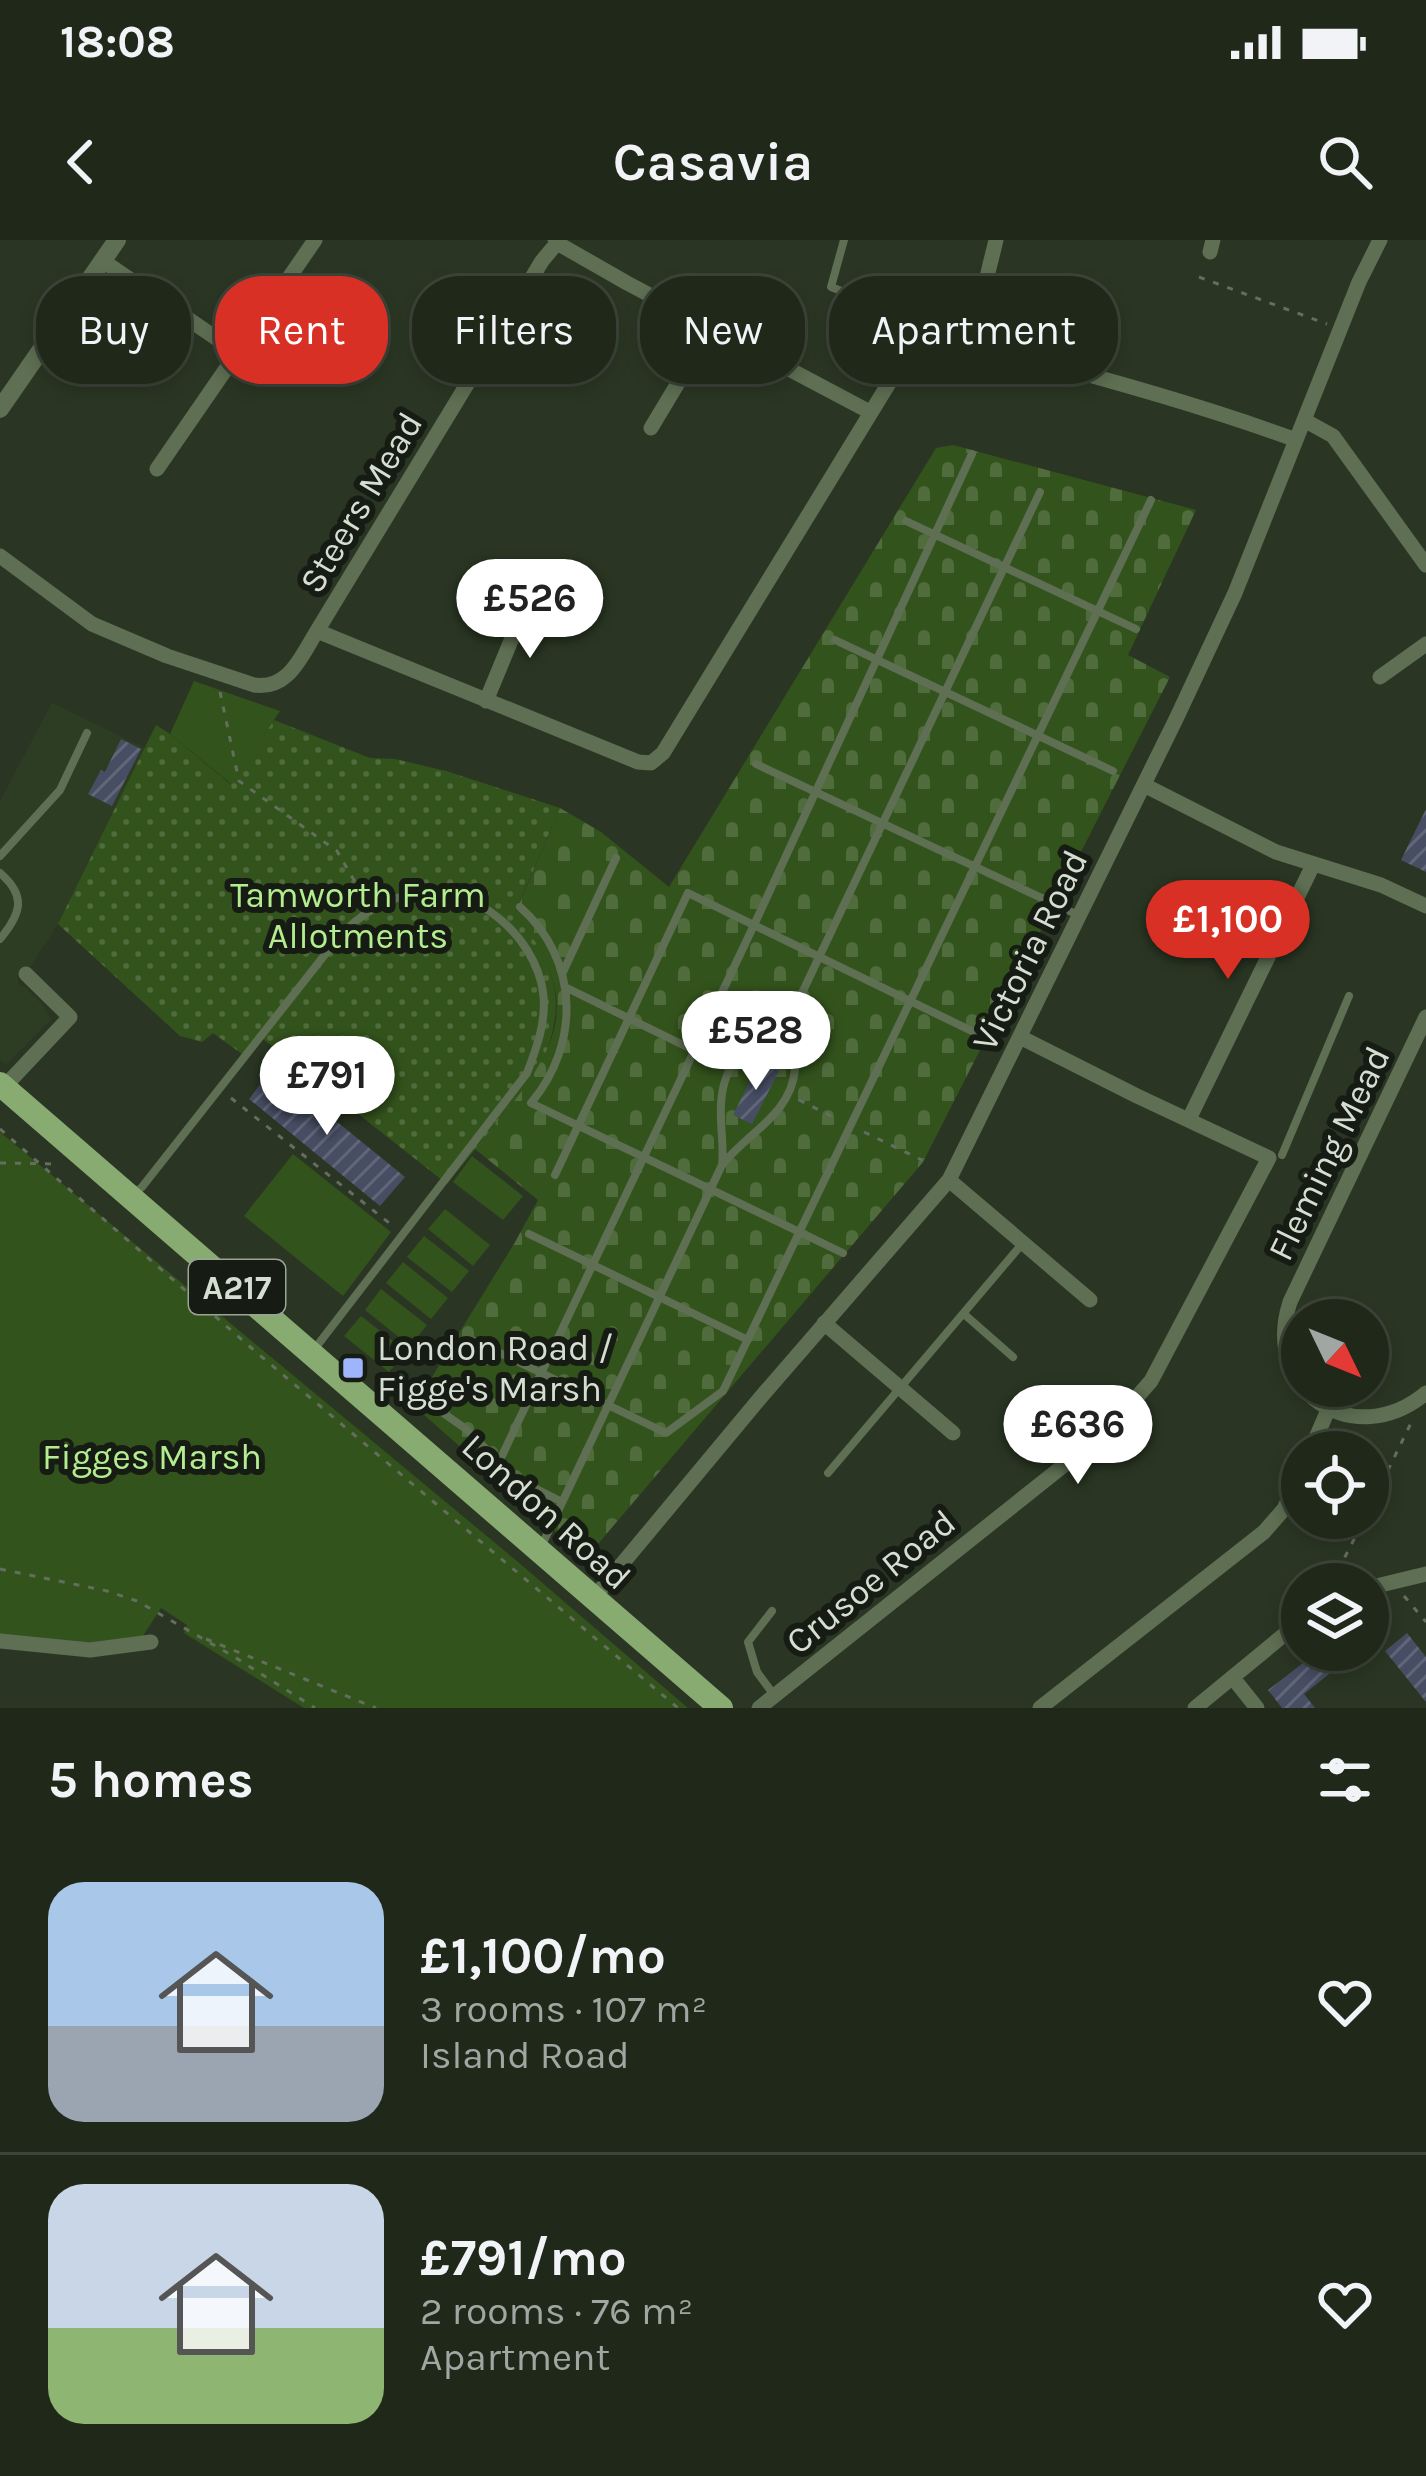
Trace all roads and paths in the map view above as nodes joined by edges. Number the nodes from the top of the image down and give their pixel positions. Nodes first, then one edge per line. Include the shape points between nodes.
1 (118, 240) edge
2 (315, 240) edge
3 (844, 240) edge
4 (996, 240) edge
5 (1380, 240) edge
6 (556, 241) edge
7 (103, 261) junction
8 (290, 276) edge
9 (835, 276) edge
10 (987, 276) edge
11 (1199, 277) dead end
12 (640, 288) edge
13 (1340, 329) junction
14 (215, 337) edge
15 (805, 378) edge
16 (216, 384) edge
17 (678, 384) edge
18 (888, 384) edge
19 (1115, 384) edge
20 (0, 409) edge
21 (870, 412) junction
22 (1304, 420) junction
23 (652, 428) dead end
24 (1296, 440) junction
25 (972, 454) dead end
26 (157, 469) dead end
27 (1040, 492) dead end
28 (1151, 500) dead end
29 (906, 521) dead end
30 (935, 535) junction
31 (0, 556) edge
32 (1426, 566) edge
33 (1004, 567) junction
34 (527, 602) dead end
35 (1097, 611) junction
36 (1136, 629) dead end
37 (317, 631) junction
38 (836, 640) dead end
39 (1426, 644) edge
40 (876, 659) junction
41 (216, 673) junction
42 (1380, 677) dead end
43 (946, 692) junction
44 (486, 701) junction
45 (87, 733) dead end
46 (1037, 735) junction
47 (756, 764) dead end
48 (1113, 770) dead end
49 (1144, 785) junction
50 (814, 790) junction
51 (884, 823) junction
52 (0, 856) edge
53 (616, 858) dead end
54 (1313, 865) junction
55 (974, 866) junction
56 (0, 873) edge
57 (1426, 906) edge
58 (520, 907) dead end
59 (371, 909) junction
60 (1080, 916) junction
61 (754, 925) junction
62 (0, 939) edge
63 (819, 957) junction
64 (563, 973) junction
65 (26, 974) dead end
66 (566, 988) junction
67 (1349, 996) dead end
68 (910, 1000) junction
69 (793, 1012) junction
70 (628, 1018) junction
71 (1426, 1018) edge
72 (982, 1036) dead end
73 (1020, 1037) junction
74 (694, 1051) junction
75 (730, 1068) junction
76 (2, 1085) edge
77 (224, 1092) dead end
78 (1189, 1119) junction
79 (578, 1126) junction
80 (0, 1129) edge
81 (644, 1157) junction
82 (1275, 1157) junction
83 (0, 1163) edge
84 (40, 1164) junction
85 (64, 1164) dead end
86 (722, 1165) junction
87 (555, 1175) dead end
88 (949, 1180) junction
89 (710, 1190) junction
90 (131, 1195) junction
91 (400, 1231) dead end
92 (800, 1232) junction
93 (529, 1234) dead end
94 (1023, 1243) junction
95 (843, 1253) dead end
96 (593, 1265) junction
97 (658, 1298) junction
98 (1090, 1300) dead end
99 (964, 1314) junction
100 (824, 1323) junction
101 (748, 1340) junction
102 (475, 1341) dead end
103 (312, 1352) junction
104 (1013, 1357) dead end
105 (542, 1372) junction
106 (901, 1387) junction
107 (1421, 1397) edge
108 (426, 1401) dead end
109 (608, 1404) junction
110 (1328, 1410) junction
111 (1319, 1431) edge
112 (953, 1433) dead end
113 (499, 1462) junction
114 (1389, 1469) edge
115 (828, 1473) dead end
116 (562, 1502) junction
117 (1281, 1512) edge
118 (539, 1552) junction
119 (0, 1569) edge
120 (1426, 1574) edge
121 (1393, 1582) junction
122 (1389, 1583) edge
123 (592, 1600) junction
124 (772, 1611) dead end
125 (1426, 1622) edge
126 (196, 1635) junction
127 (1281, 1638) edge
128 (0, 1641) edge
129 (151, 1642) dead end
130 (1233, 1678) junction
131 (775, 1696) junction
132 (315, 1708) edge
133 (376, 1708) edge
134 (678, 1708) edge
135 (721, 1708) edge
136 (759, 1708) edge
137 (1040, 1708) edge
138 (1195, 1708) edge
139 (1257, 1708) edge

1 - 7 street
2 - 8 street
3 - 9 lane
4 - 10 street
5 - 13 street, Victoria Road
6 - 12 street
6 - 37 street, Steers Mead
7 - 14 street
7 - 20 street
11 - 13 path
13 - 22 street, Victoria Road
15 - 21 street
16 - 26 street
17 - 23 street
18 - 21 street
19 - 24 street
21 - 44 street via 655,761 625,757
22 - 24 street, Victoria Road
22 - 32 street via 1333,436
24 - 49 street, Victoria Road
25 - 30 lane
27 - 33 lane
28 - 35 lane
29 - 30 lane
30 - 33 lane
30 - 40 lane
31 - 41 street via 92,624
33 - 35 lane
33 - 43 lane
34 - 44 street
35 - 36 lane
35 - 46 lane
37 - 41 street, Steers Mead via 278,684
37 - 44 street
38 - 40 lane
39 - 42 street
40 - 43 lane
40 - 50 lane
41 - 59 path via 239,781 337,851
43 - 46 lane
43 - 51 lane
45 - 52 lane via 60,790
46 - 48 lane
46 - 55 lane
47 - 50 lane
49 - 54 street
49 - 60 street, Victoria Road
50 - 51 lane
50 - 61 lane
51 - 55 lane
51 - 63 lane
53 - 64 lane
54 - 57 street
54 - 78 street
55 - 60 lane
55 - 68 lane
56 - 62 lane via 19,899
58 - 64 lane
59 - 90 lane via 338,938
59 - 103 lane via 439,892 486,909 535,962 542,1031 527,1073
60 - 73 street, Victoria Road
61 - 63 lane
61 - 70 lane via 688,893
61 - 74 lane
63 - 68 lane
63 - 69 lane
64 - 66 lane
65 - 76 street via 70,1018
66 - 70 lane
66 - 79 lane via 560,1052 531,1103
67 - 82 lane
68 - 72 lane
68 - 92 lane
69 - 75 lane via 750,1042
69 - 86 lane via 790,1095
70 - 74 lane
70 - 79 lane
71 - 110 street, Fleming Mead via 1285,1318 1293,1373
73 - 78 street
73 - 88 street, Victoria Road
74 - 75 lane
74 - 81 lane
75 - 86 lane via 721,1100
76 - 90 main road, London Road / A217
77 - 91 path
78 - 82 street
79 - 81 lane
79 - 87 lane
80 - 84 path
81 - 89 lane
81 - 96 lane
82 - 131 street, Crusoe Road via 1136,1401
83 - 84 path
84 - 85 path
84 - 134 path
86 - 89 lane
88 - 94 street
88 - 100 street, Victoria Road
89 - 92 lane
89 - 97 lane
90 - 103 main road, London Road / A217
92 - 95 lane
92 - 101 lane
93 - 96 lane
94 - 98 street
94 - 99 lane
96 - 97 lane
96 - 105 lane
97 - 101 lane
97 - 109 lane
99 - 104 lane
99 - 106 lane
100 - 106 street
100 - 123 street, Victoria Road
101 - 109 lane via 723,1390 666,1433
102 - 105 lane
103 - 118 main road, London Road / A217
105 - 109 lane
105 - 113 lane
106 - 112 street
106 - 115 lane
107 - 110 street via 1371,1418
107 - 114 path
108 - 113 lane
109 - 116 lane
110 - 111 street
113 - 116 lane
116 - 118 lane
117 - 137 street
118 - 123 main road, London Road / A217
119 - 126 path via 107,1591
120 - 121 street
121 - 122 street
121 - 125 path
123 - 135 main road, London Road / A217
124 - 131 lane via 748,1642
126 - 132 path
126 - 133 path
127 - 130 street
128 - 129 street via 89,1650
130 - 138 street
130 - 139 street
131 - 136 street, Crusoe Road

